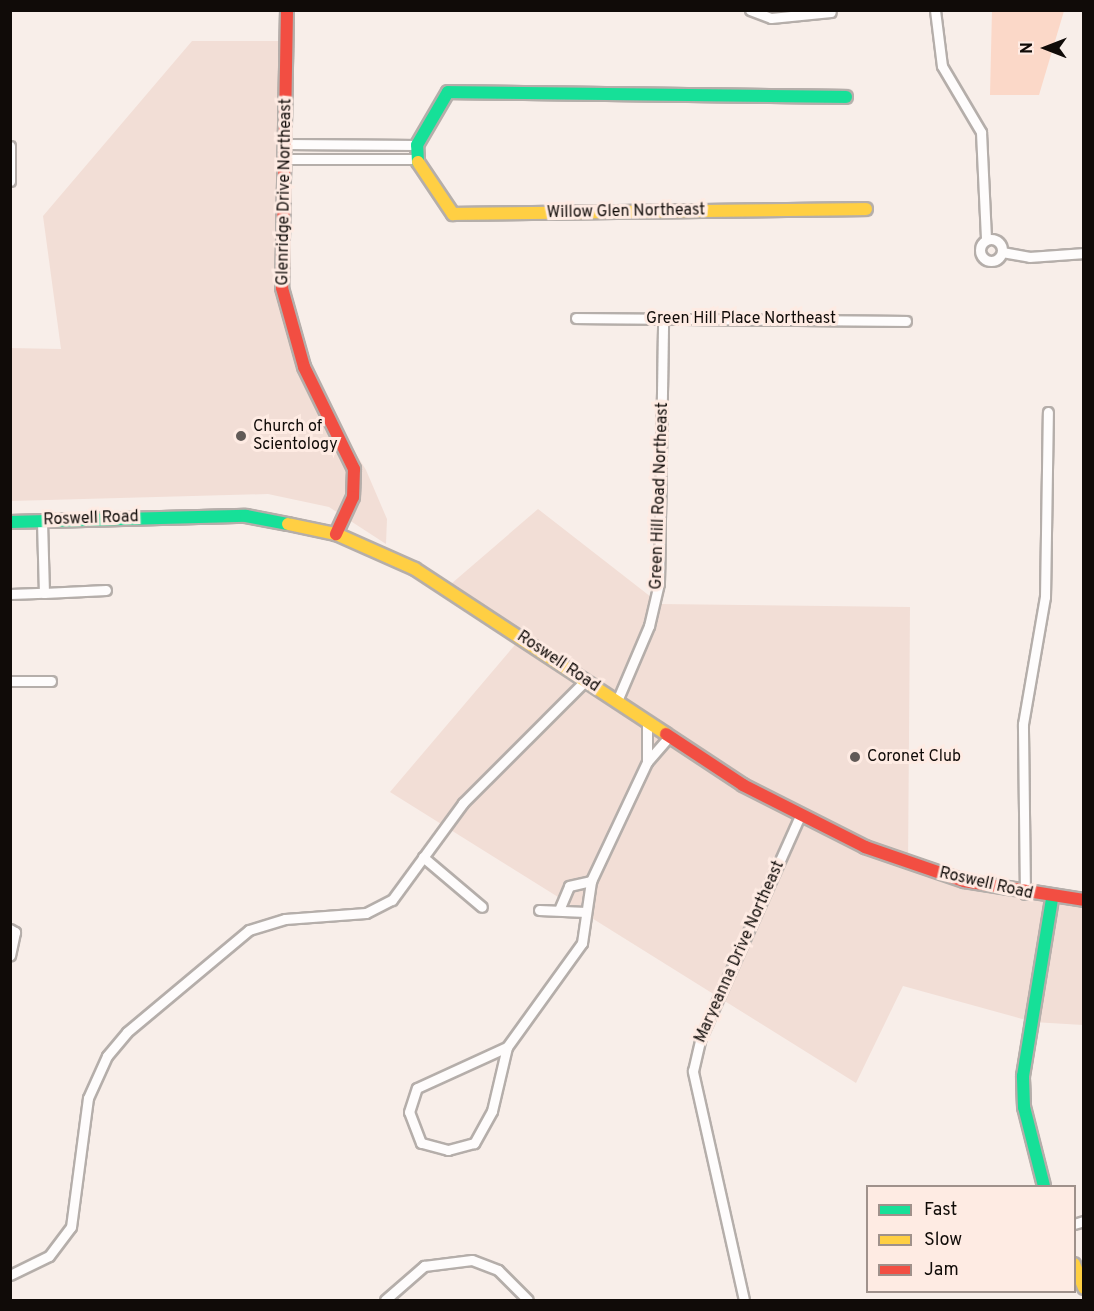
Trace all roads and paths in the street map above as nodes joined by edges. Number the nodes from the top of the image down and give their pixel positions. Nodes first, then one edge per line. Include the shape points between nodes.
1 (287, 10) edge
2 (750, 10) edge
3 (935, 10) edge
4 (831, 12) edge
5 (846, 97) dead end
6 (286, 144) junction
7 (417, 145) junction
8 (10, 146) edge
9 (286, 159) junction
10 (416, 159) junction
11 (10, 181) edge
12 (866, 209) dead end
13 (986, 240) junction
14 (1002, 252) junction
15 (1083, 253) edge
16 (576, 318) dead end
17 (663, 319) junction
18 (906, 321) dead end
19 (1048, 412) dead end
20 (42, 521) junction
21 (10, 522) edge
22 (336, 534) junction
23 (106, 590) dead end
24 (44, 593) junction
25 (10, 594) edge
26 (10, 681) edge
27 (51, 681) dead end
28 (585, 681) junction
29 (617, 701) junction
30 (647, 721) junction
31 (670, 736) junction
32 (647, 762) junction
33 (800, 816) junction
34 (423, 857) junction
35 (591, 881) junction
36 (1025, 894) junction
37 (1052, 898) junction
38 (1083, 900) edge
39 (482, 907) dead end
40 (539, 910) dead end
41 (559, 910) junction
42 (586, 912) junction
43 (10, 929) edge
44 (10, 955) edge
45 (507, 1047) junction
46 (1044, 1185) edge
47 (1076, 1269) edge
48 (10, 1275) edge
49 (1083, 1288) edge
50 (385, 1300) edge
51 (528, 1300) edge
52 (744, 1300) edge

1 - 6 main road, Glenridge Drive Northeast
2 - 4 street via 771,18
3 - 13 street via 942,66 981,132
5 - 7 main road via 448,92
6 - 7 street
6 - 9 main road, Glenridge Drive Northeast
7 - 10 main road
8 - 11 street
9 - 10 street
9 - 22 main road, Glenridge Drive Northeast via 284,301 304,367 354,469 353,497
10 - 12 main road, Willow Glen Northeast via 453,214
13 - 14 street via 998,241
13 - 14 street via 980,250 986,260 994,261
14 - 15 street via 1030,257
16 - 17 street, Green Hill Place Northeast
17 - 18 street, Green Hill Place Northeast
17 - 29 street, Green Hill Road Northeast via 659,583 649,626
19 - 36 street via 1045,597 1023,724
20 - 21 main road, Roswell Road
20 - 22 main road, Roswell Road via 246,516
20 - 24 street
22 - 28 main road, Roswell Road via 411,567
23 - 24 street
24 - 25 street
26 - 27 street
28 - 29 main road, Roswell Road
28 - 34 street via 463,803
29 - 30 main road, Roswell Road
30 - 31 main road, Roswell Road
30 - 32 street
31 - 32 street
31 - 33 main road, Roswell Road
32 - 35 street
33 - 36 main road, Roswell Road via 914,866
33 - 52 street, Maryeanna Drive Northeast via 701,1037 693,1071
34 - 39 street
34 - 48 street via 403,889 379,908 285,919 239,936 127,1032 103,1063 88,1098 71,1227 49,1256
35 - 41 street via 569,886
35 - 42 street
36 - 37 main road, Roswell Road
37 - 38 main road, Roswell Road
37 - 46 main road via 1023,1076 1024,1107
40 - 41 street
41 - 42 street
42 - 45 street via 577,953
43 - 44 street via 15,932
45 - 45 street via 417,1089 409,1113 421,1143 448,1150 474,1143 492,1111
47 - 49 main road
50 - 51 street via 424,1266 472,1260 498,1270

